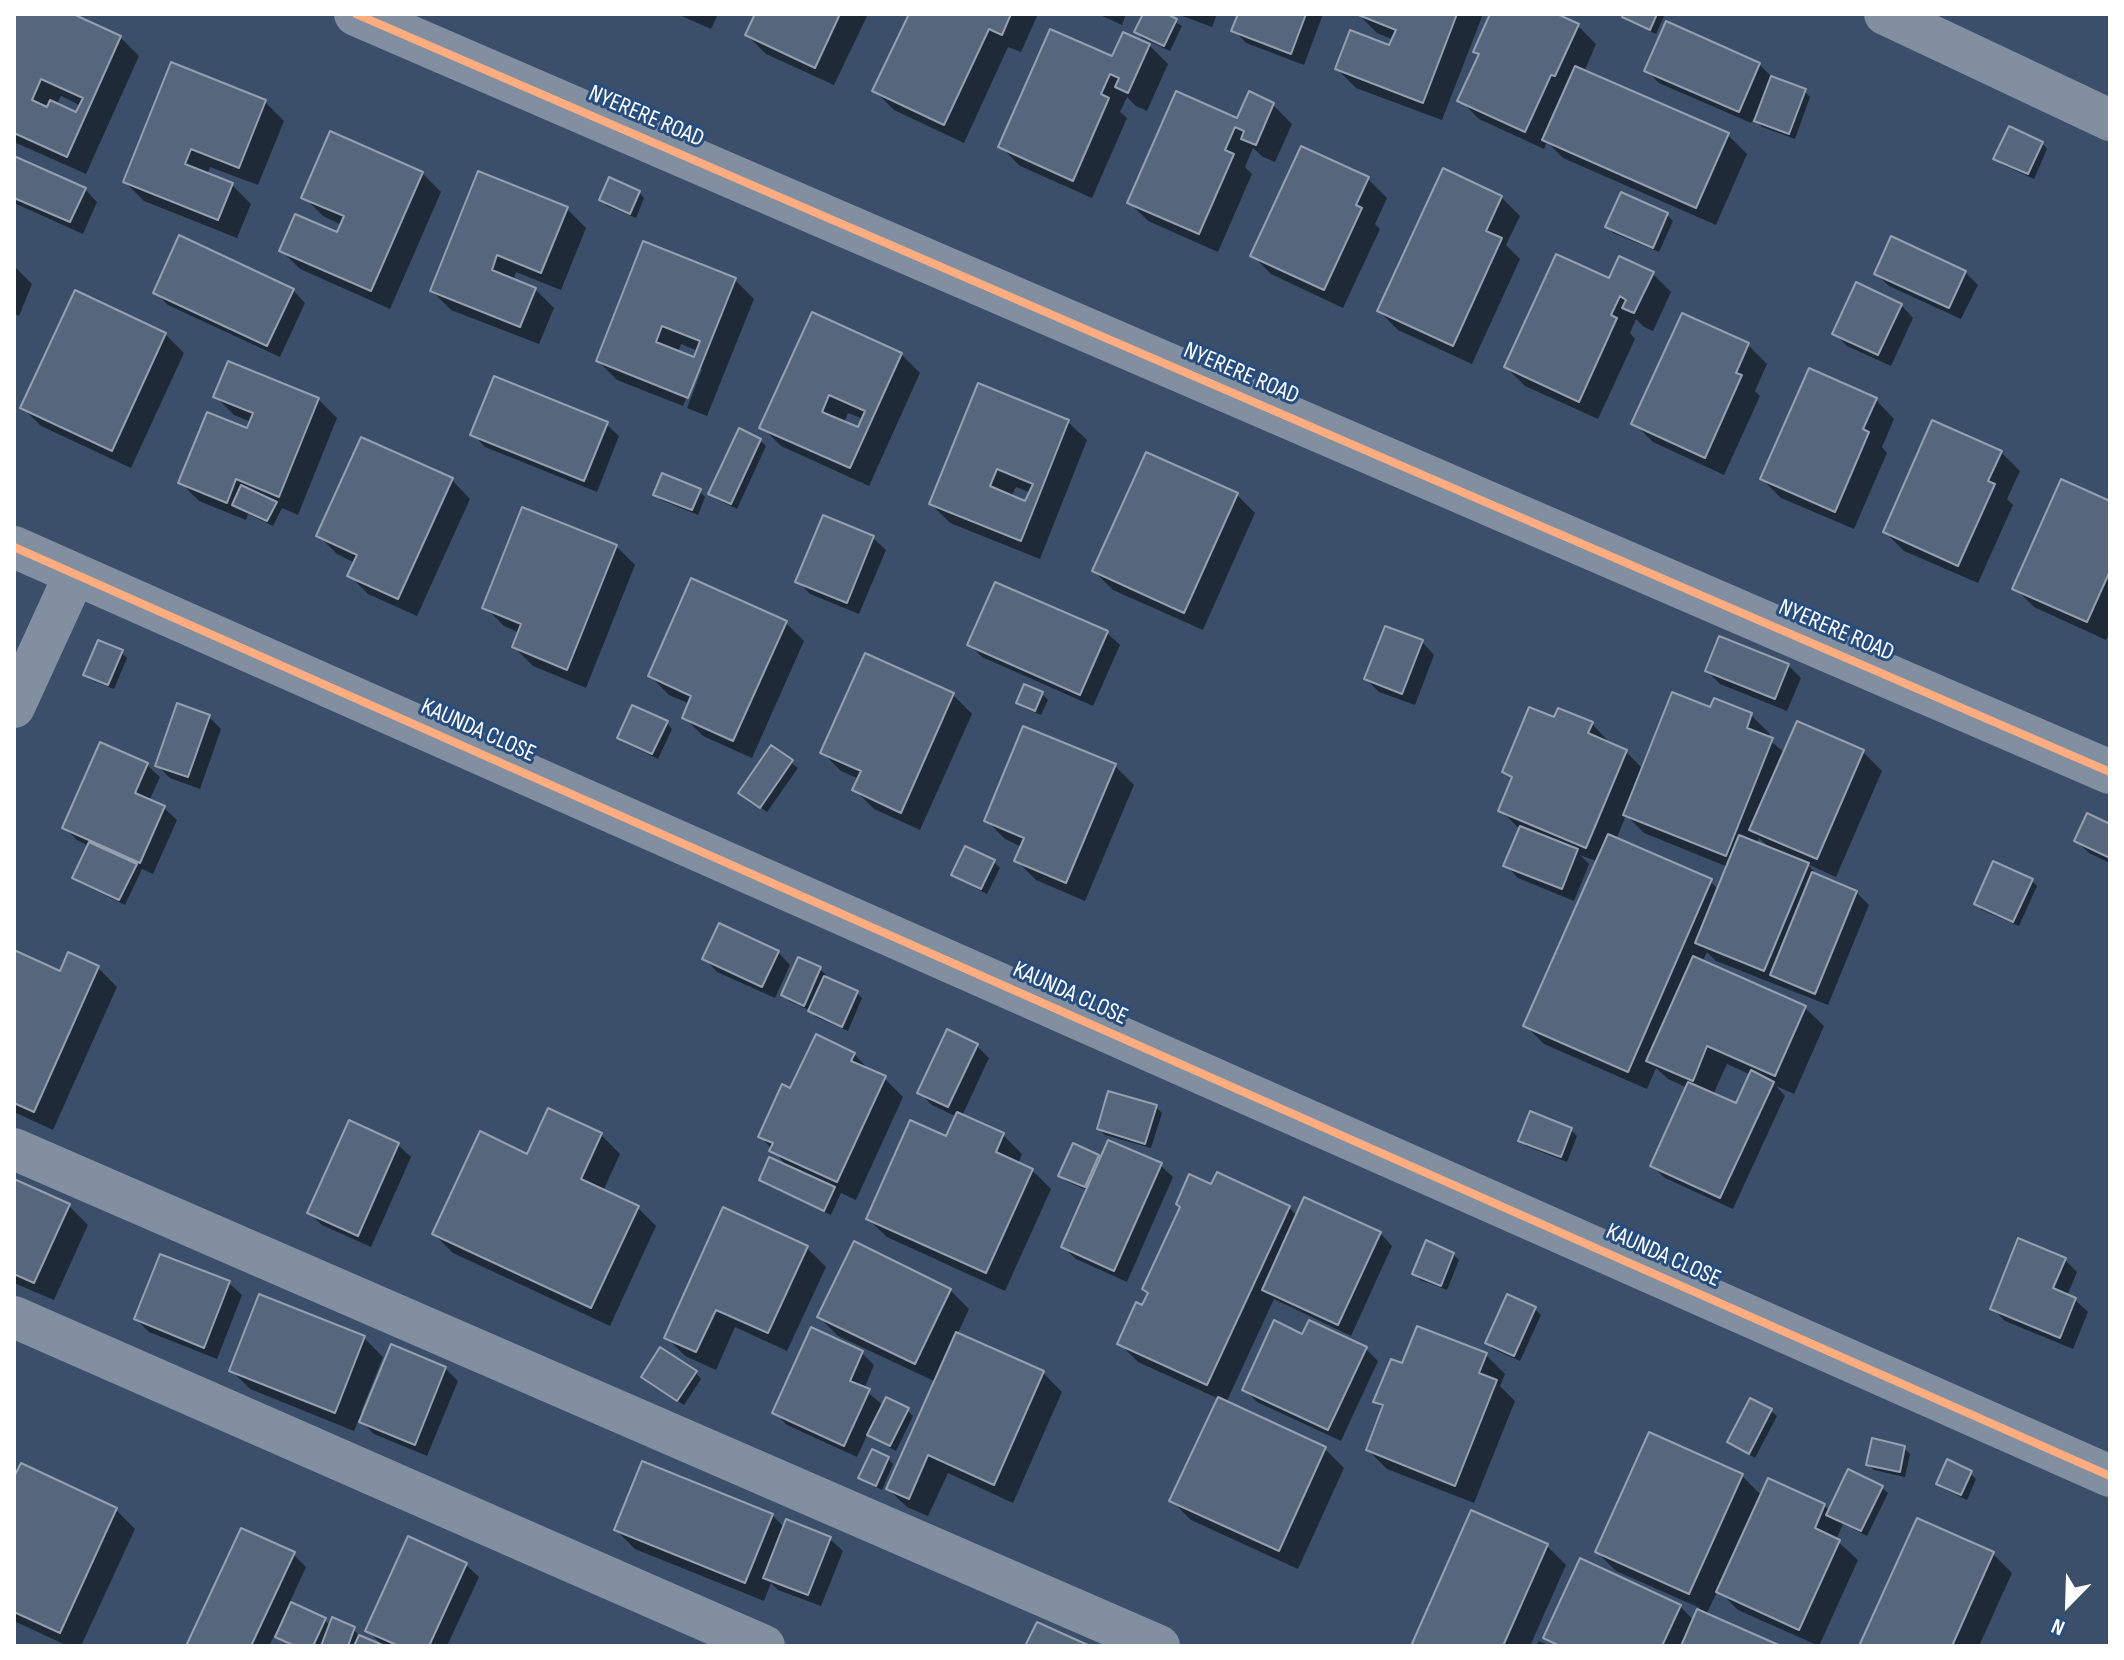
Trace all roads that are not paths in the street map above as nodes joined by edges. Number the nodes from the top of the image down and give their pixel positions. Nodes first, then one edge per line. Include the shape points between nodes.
1 (356, 14) edge
2 (1885, 14) edge
3 (2110, 120) edge
4 (14, 547) edge
5 (75, 574) junction
6 (14, 707) edge
7 (2110, 772) edge
8 (14, 1149) edge
9 (14, 1317) edge
10 (2110, 1476) edge
11 (764, 1646) edge
12 (1159, 1646) edge

1 - 7 street, NYERERE ROAD
2 - 3 street
4 - 5 street, KAUNDA CLOSE
5 - 6 street
5 - 10 street, KAUNDA CLOSE
8 - 12 street
9 - 11 street

